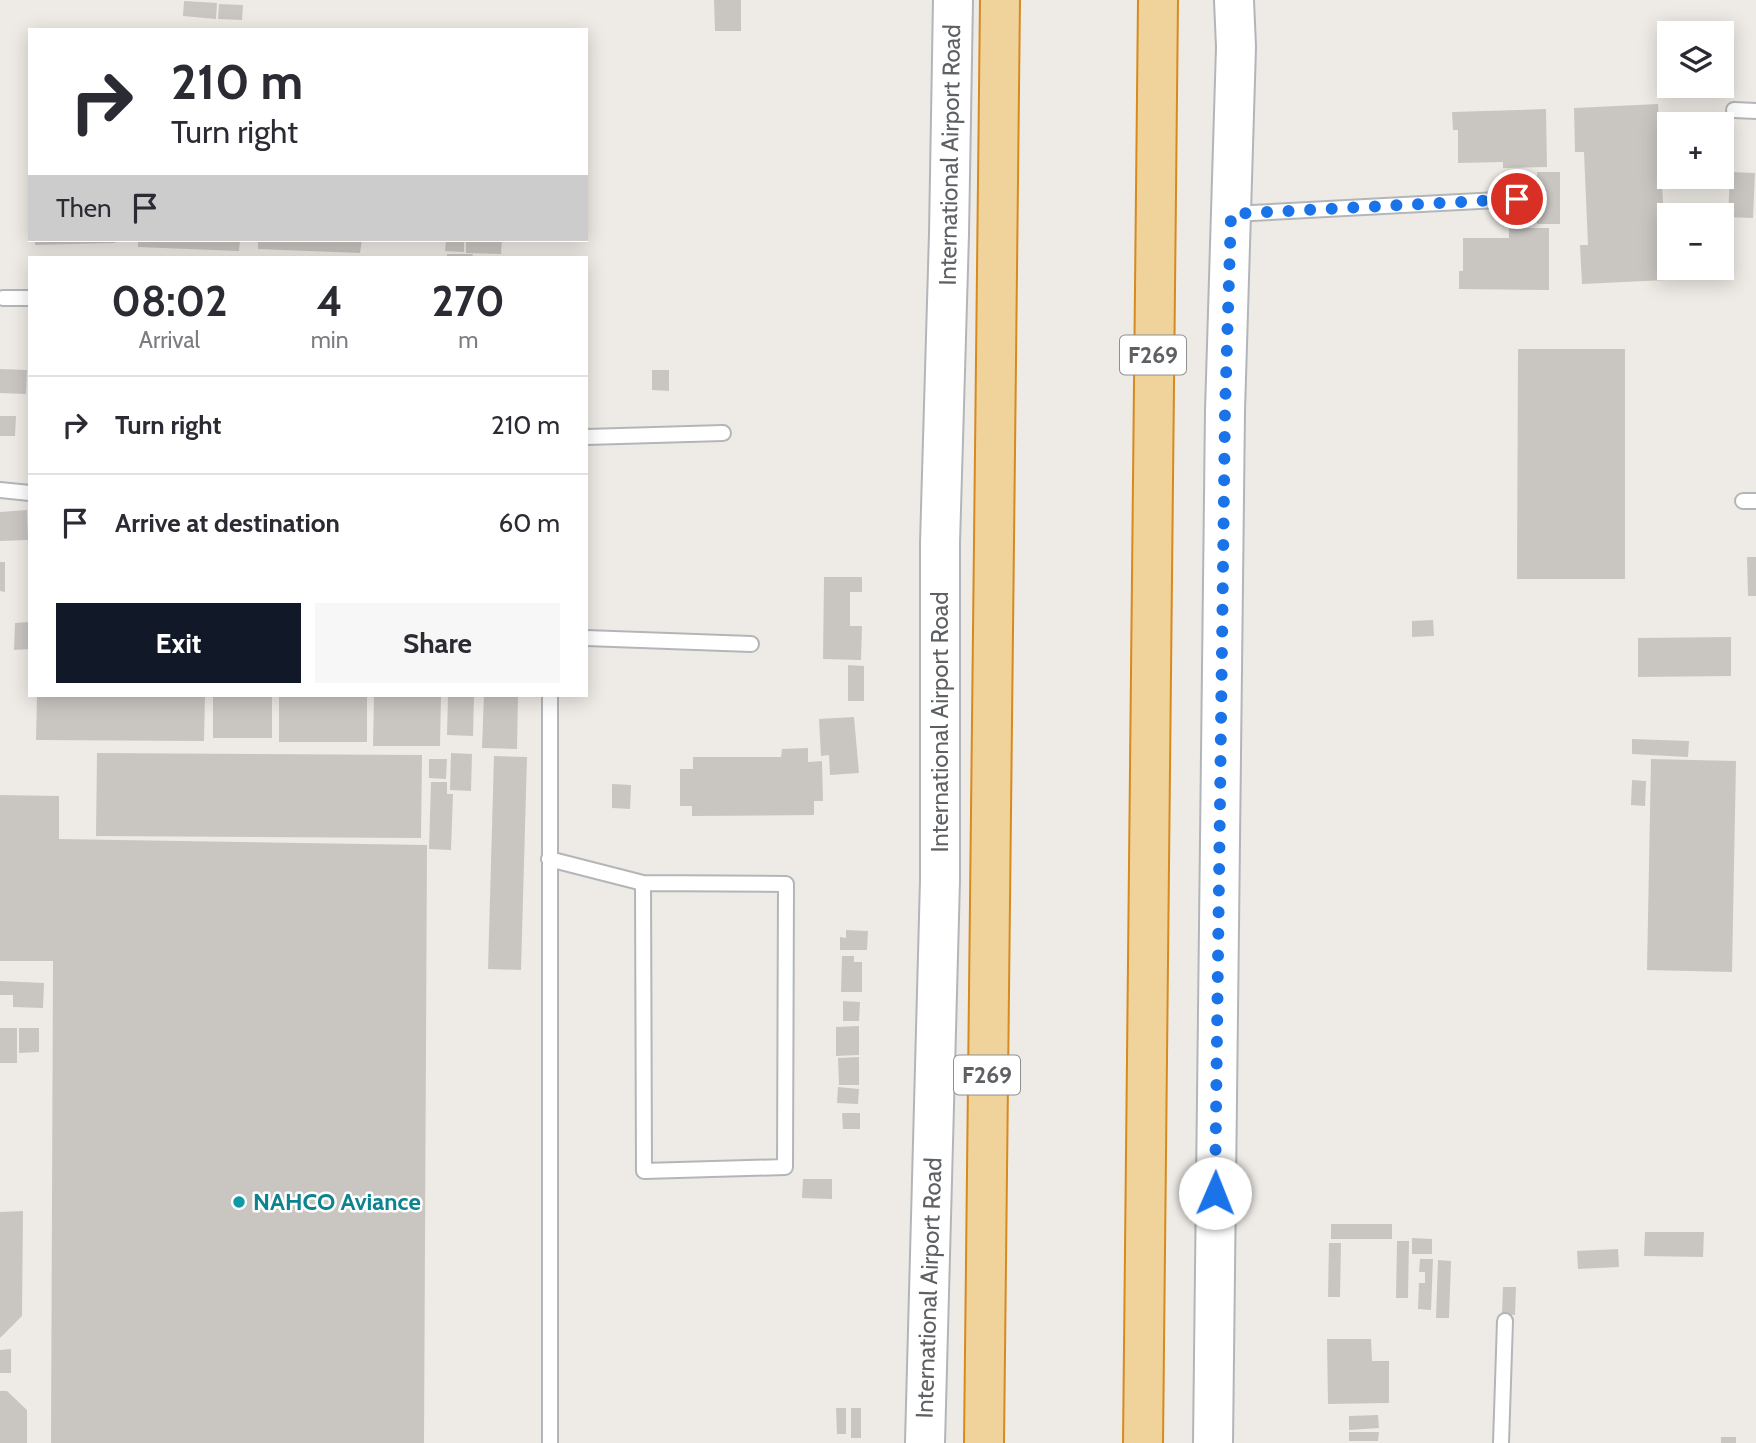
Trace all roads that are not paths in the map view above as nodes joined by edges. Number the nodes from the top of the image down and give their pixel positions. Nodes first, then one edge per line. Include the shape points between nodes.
1 (953, 0) edge
2 (1000, 0) edge
3 (1158, 0) edge
4 (1234, 0) edge
5 (1734, 110) dead end
6 (1756, 111) edge
7 (1517, 199) dead end
8 (1231, 214) junction
9 (3, 298) dead end
10 (28, 299) edge
11 (723, 433) dead end
12 (588, 438) edge
13 (0, 490) edge
14 (28, 494) edge
15 (588, 638) edge
16 (751, 644) dead end
17 (550, 697) edge
18 (549, 859) junction
19 (643, 883) junction
20 (1505, 1321) dead end
21 (551, 1443) edge
22 (925, 1443) edge
23 (984, 1443) edge
24 (1143, 1443) edge
25 (1213, 1443) edge
26 (1501, 1443) edge

1 - 22 main road, International Airport Road via 940,543 940,880
2 - 23 highway, International Airport Road / F269
3 - 24 highway, F269
4 - 8 main road
5 - 6 lane
7 - 8 lane
8 - 25 main road via 1220,720
9 - 10 lane
11 - 12 lane
13 - 14 lane
15 - 16 lane
17 - 18 lane
18 - 19 lane
18 - 21 lane
19 - 19 lane via 644,1171 786,1167 786,884
20 - 26 lane

